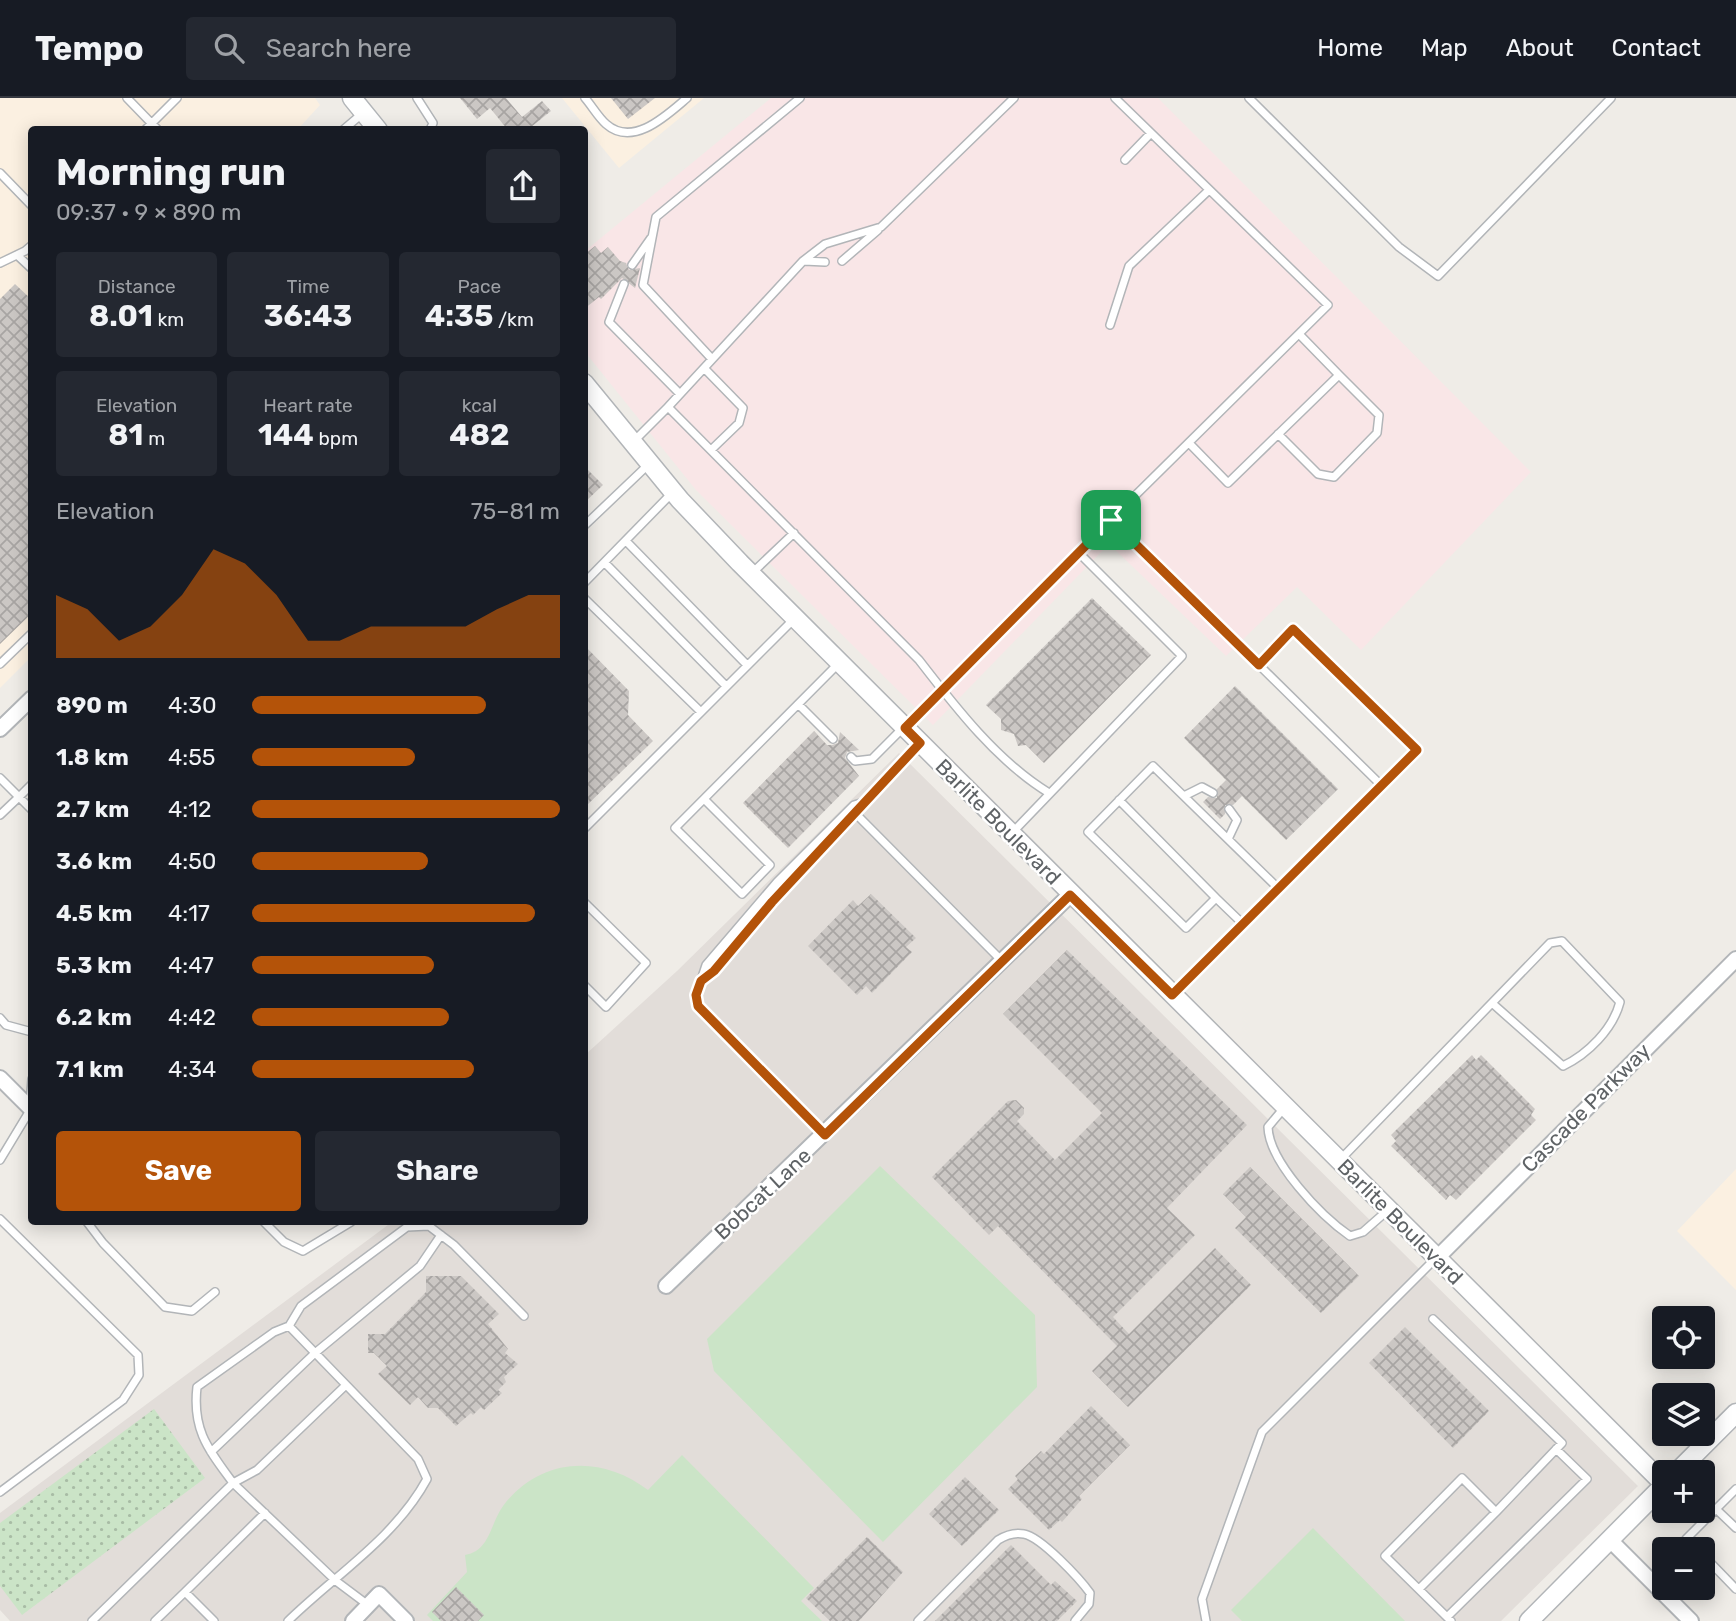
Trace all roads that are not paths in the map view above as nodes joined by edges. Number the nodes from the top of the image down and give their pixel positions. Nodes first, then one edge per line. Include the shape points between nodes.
1 (127, 98) edge
2 (177, 98) edge
3 (352, 98) edge
4 (417, 98) edge
5 (585, 98) edge
6 (687, 98) edge
7 (800, 98) edge
8 (1014, 98) edge
9 (1115, 98) edge
10 (1250, 98) edge
11 (1611, 98) edge
12 (364, 112) junction
13 (148, 126) edge
14 (348, 126) edge
15 (375, 126) edge
16 (432, 126) edge
17 (1151, 133) junction
18 (1125, 160) dead end
19 (0, 173) edge
20 (1209, 190) junction
21 (28, 202) edge
22 (881, 227) junction
23 (653, 235) junction
24 (28, 248) edge
25 (17, 255) junction
26 (803, 261) junction
27 (842, 261) dead end
28 (825, 262) dead end
29 (0, 263) edge
30 (632, 265) dead end
31 (28, 266) edge
32 (624, 284) dead end
33 (1110, 325) dead end
34 (1299, 334) junction
35 (712, 359) junction
36 (704, 368) junction
37 (1339, 375) junction
38 (588, 388) edge
39 (680, 394) junction
40 (668, 407) junction
41 (1278, 434) junction
42 (633, 443) junction
43 (1189, 443) junction
44 (711, 450) junction
45 (650, 463) junction
46 (673, 492) junction
47 (1111, 520) junction
48 (588, 522) edge
49 (794, 533) junction
50 (626, 541) junction
51 (1078, 552) junction
52 (605, 563) junction
53 (750, 574) junction
54 (588, 579) edge
55 (588, 602) edge
56 (794, 618) junction
57 (28, 637) edge
58 (839, 663) junction
59 (0, 664) edge
60 (747, 665) junction
61 (1259, 665) junction
62 (726, 686) junction
63 (942, 690) junction
64 (28, 702) edge
65 (799, 705) junction
66 (701, 712) junction
67 (905, 728) junction
68 (0, 729) edge
69 (833, 739) dead end
70 (920, 743) junction
71 (851, 757) dead end
72 (0, 778) edge
73 (1381, 785) junction
74 (28, 788) edge
75 (1049, 793) junction
76 (1213, 793) dead end
77 (1184, 796) junction
78 (19, 797) junction
79 (704, 799) junction
80 (1119, 800) junction
81 (864, 802) junction
82 (28, 806) edge
83 (1229, 810) dead end
84 (856, 814) junction
85 (0, 815) edge
86 (588, 824) edge
87 (1010, 835) junction
88 (1228, 839) junction
89 (1279, 888) junction
90 (1070, 895) junction
91 (1216, 898) junction
92 (588, 906) edge
93 (1243, 924) junction
94 (1736, 959) edge
95 (1002, 961) junction
96 (701, 981) junction
97 (588, 989) edge
98 (1172, 995) junction
99 (1492, 1003) junction
100 (0, 1018) edge
101 (28, 1031) edge
102 (0, 1078) edge
103 (28, 1106) edge
104 (1285, 1107) junction
105 (28, 1114) edge
106 (825, 1135) junction
107 (0, 1160) edge
108 (1338, 1161) junction
109 (1388, 1210) junction
110 (0, 1220) edge
111 (89, 1225) edge
112 (267, 1225) edge
113 (346, 1225) edge
114 (442, 1235) junction
115 (1437, 1258) junction
116 (666, 1286) dead end
117 (215, 1292) dead end
118 (524, 1316) dead end
119 (1433, 1319) dead end
120 (289, 1326) junction
121 (314, 1353) junction
122 (346, 1385) junction
123 (1736, 1413) edge
124 (1556, 1449) junction
125 (211, 1452) junction
126 (1689, 1460) edge
127 (1652, 1472) edge
128 (233, 1483) junction
129 (1736, 1489) edge
130 (0, 1492) edge
131 (1652, 1496) edge
132 (1716, 1509) junction
133 (1496, 1512) junction
134 (265, 1513) junction
135 (1736, 1528) edge
136 (1688, 1537) edge
137 (1610, 1540) junction
138 (1715, 1567) edge
139 (337, 1581) junction
140 (1419, 1589) junction
141 (1736, 1589) edge
142 (185, 1592) junction
143 (374, 1600) junction
144 (1449, 1619) edge
145 (92, 1621) edge
146 (155, 1621) edge
147 (214, 1621) edge
148 (288, 1621) edge
149 (353, 1621) edge
150 (406, 1621) edge
151 (918, 1621) edge
152 (1075, 1621) edge
153 (1206, 1621) edge
154 (1529, 1621) edge
155 (1691, 1621) edge

1 - 13 lane
2 - 13 lane
3 - 12 street
4 - 16 lane via 432,116
5 - 6 lane via 606,124 632,132 656,124
7 - 23 lane via 656,217
8 - 22 lane
9 - 17 lane
10 - 11 lane via 1399,247 1438,276
12 - 14 lane
12 - 15 street
17 - 18 lane
17 - 20 lane
19 - 21 lane
20 - 33 lane via 1129,266
20 - 34 lane via 1328,305
22 - 26 lane via 825,244
22 - 27 lane
23 - 30 lane
23 - 35 lane via 643,285
24 - 25 lane
25 - 29 lane
25 - 31 lane
26 - 28 lane
26 - 35 lane
32 - 39 lane via 609,323
34 - 37 lane
34 - 43 lane
35 - 36 lane
36 - 39 lane
36 - 44 lane via 743,408 739,423
37 - 41 lane
37 - 41 lane via 1379,415 1380,424 1377,433 1334,477 1318,474
38 - 42 street, Barlite Boulevard
39 - 40 lane
40 - 42 lane
40 - 44 lane
41 - 43 lane via 1228,483
42 - 45 street, Barlite Boulevard
43 - 47 lane
44 - 49 lane
45 - 46 street, Barlite Boulevard
45 - 48 lane
46 - 50 lane
46 - 53 street, Barlite Boulevard
47 - 51 lane
47 - 61 lane
49 - 53 lane
49 - 63 lane via 919,660
50 - 52 lane
50 - 60 lane
51 - 63 lane
51 - 75 lane via 1182,656
52 - 54 lane
52 - 62 lane
53 - 56 street, Barlite Boulevard
55 - 66 lane
56 - 58 street, Barlite Boulevard
56 - 60 lane
57 - 59 lane
58 - 65 lane
58 - 67 street, Barlite Boulevard
60 - 62 lane
61 - 73 lane
61 - 73 lane via 1293,629 1417,750
62 - 66 lane
63 - 67 lane
63 - 75 lane via 1022,777
64 - 68 street
65 - 69 lane
65 - 79 lane
66 - 86 lane
67 - 70 street, Barlite Boulevard
67 - 71 lane via 872,759 865,762
70 - 81 lane
70 - 87 street, Barlite Boulevard
72 - 78 lane
73 - 89 lane
74 - 78 lane
75 - 87 lane
76 - 77 lane via 1202,787
77 - 80 lane via 1153,766
77 - 88 lane
78 - 82 lane
78 - 85 lane
79 - 79 lane via 675,828 742,894 770,865
80 - 91 lane
80 - 91 lane via 1088,832 1186,928
81 - 84 lane
81 - 96 lane via 854,805 777,882 706,965
83 - 88 lane via 1237,820
84 - 95 lane
84 - 96 lane
87 - 90 street, Barlite Boulevard
88 - 89 lane
89 - 93 lane
90 - 95 street, Bobcat Lane
90 - 98 street, Barlite Boulevard
91 - 93 lane
92 - 97 lane via 646,964 606,1007
93 - 98 lane
94 - 115 street, Cascade Parkway
95 - 106 street, Bobcat Lane
96 - 106 lane via 698,1006
98 - 104 street, Barlite Boulevard
99 - 99 lane via 1550,943 1562,941 1620,1002 1600,1037 1579,1058 1563,1066
99 - 108 lane
100 - 101 lane via 6,1025
102 - 103 street
104 - 108 street, Barlite Boulevard
104 - 109 lane via 1268,1127 1269,1142 1321,1212 1350,1236 1363,1232
105 - 107 lane
106 - 116 street, Bobcat Lane
108 - 109 street, Barlite Boulevard
109 - 115 street, Barlite Boulevard
110 - 130 lane via 138,1355 139,1375 123,1400
111 - 117 lane via 165,1307 192,1311
112 - 113 lane via 284,1242 303,1251
114 - 118 lane
114 - 120 lane via 429,1226 407,1227 301,1306
114 - 121 lane via 420,1266
115 - 127 street, Barlite Boulevard
115 - 153 lane via 1262,1432 1202,1600
119 - 124 lane via 1562,1443
120 - 121 lane
120 - 125 lane via 197,1387 194,1409 202,1440
121 - 122 lane
121 - 125 lane
122 - 128 lane via 257,1470
122 - 139 lane via 418,1459 426,1479 416,1499
123 - 126 street
124 - 133 lane
124 - 144 lane via 1587,1479
125 - 128 lane
128 - 134 lane
128 - 145 lane
129 - 132 lane
131 - 137 street
132 - 135 lane
132 - 136 lane
133 - 140 lane
133 - 140 lane via 1462,1478 1385,1556
134 - 139 lane
134 - 142 lane
137 - 154 street
137 - 155 street
138 - 141 lane
139 - 143 lane
139 - 148 lane via 318,1591
140 - 144 lane
142 - 146 lane
142 - 147 lane
143 - 149 street
143 - 150 street
151 - 152 lane via 998,1540 1023,1533 1041,1543 1090,1593

